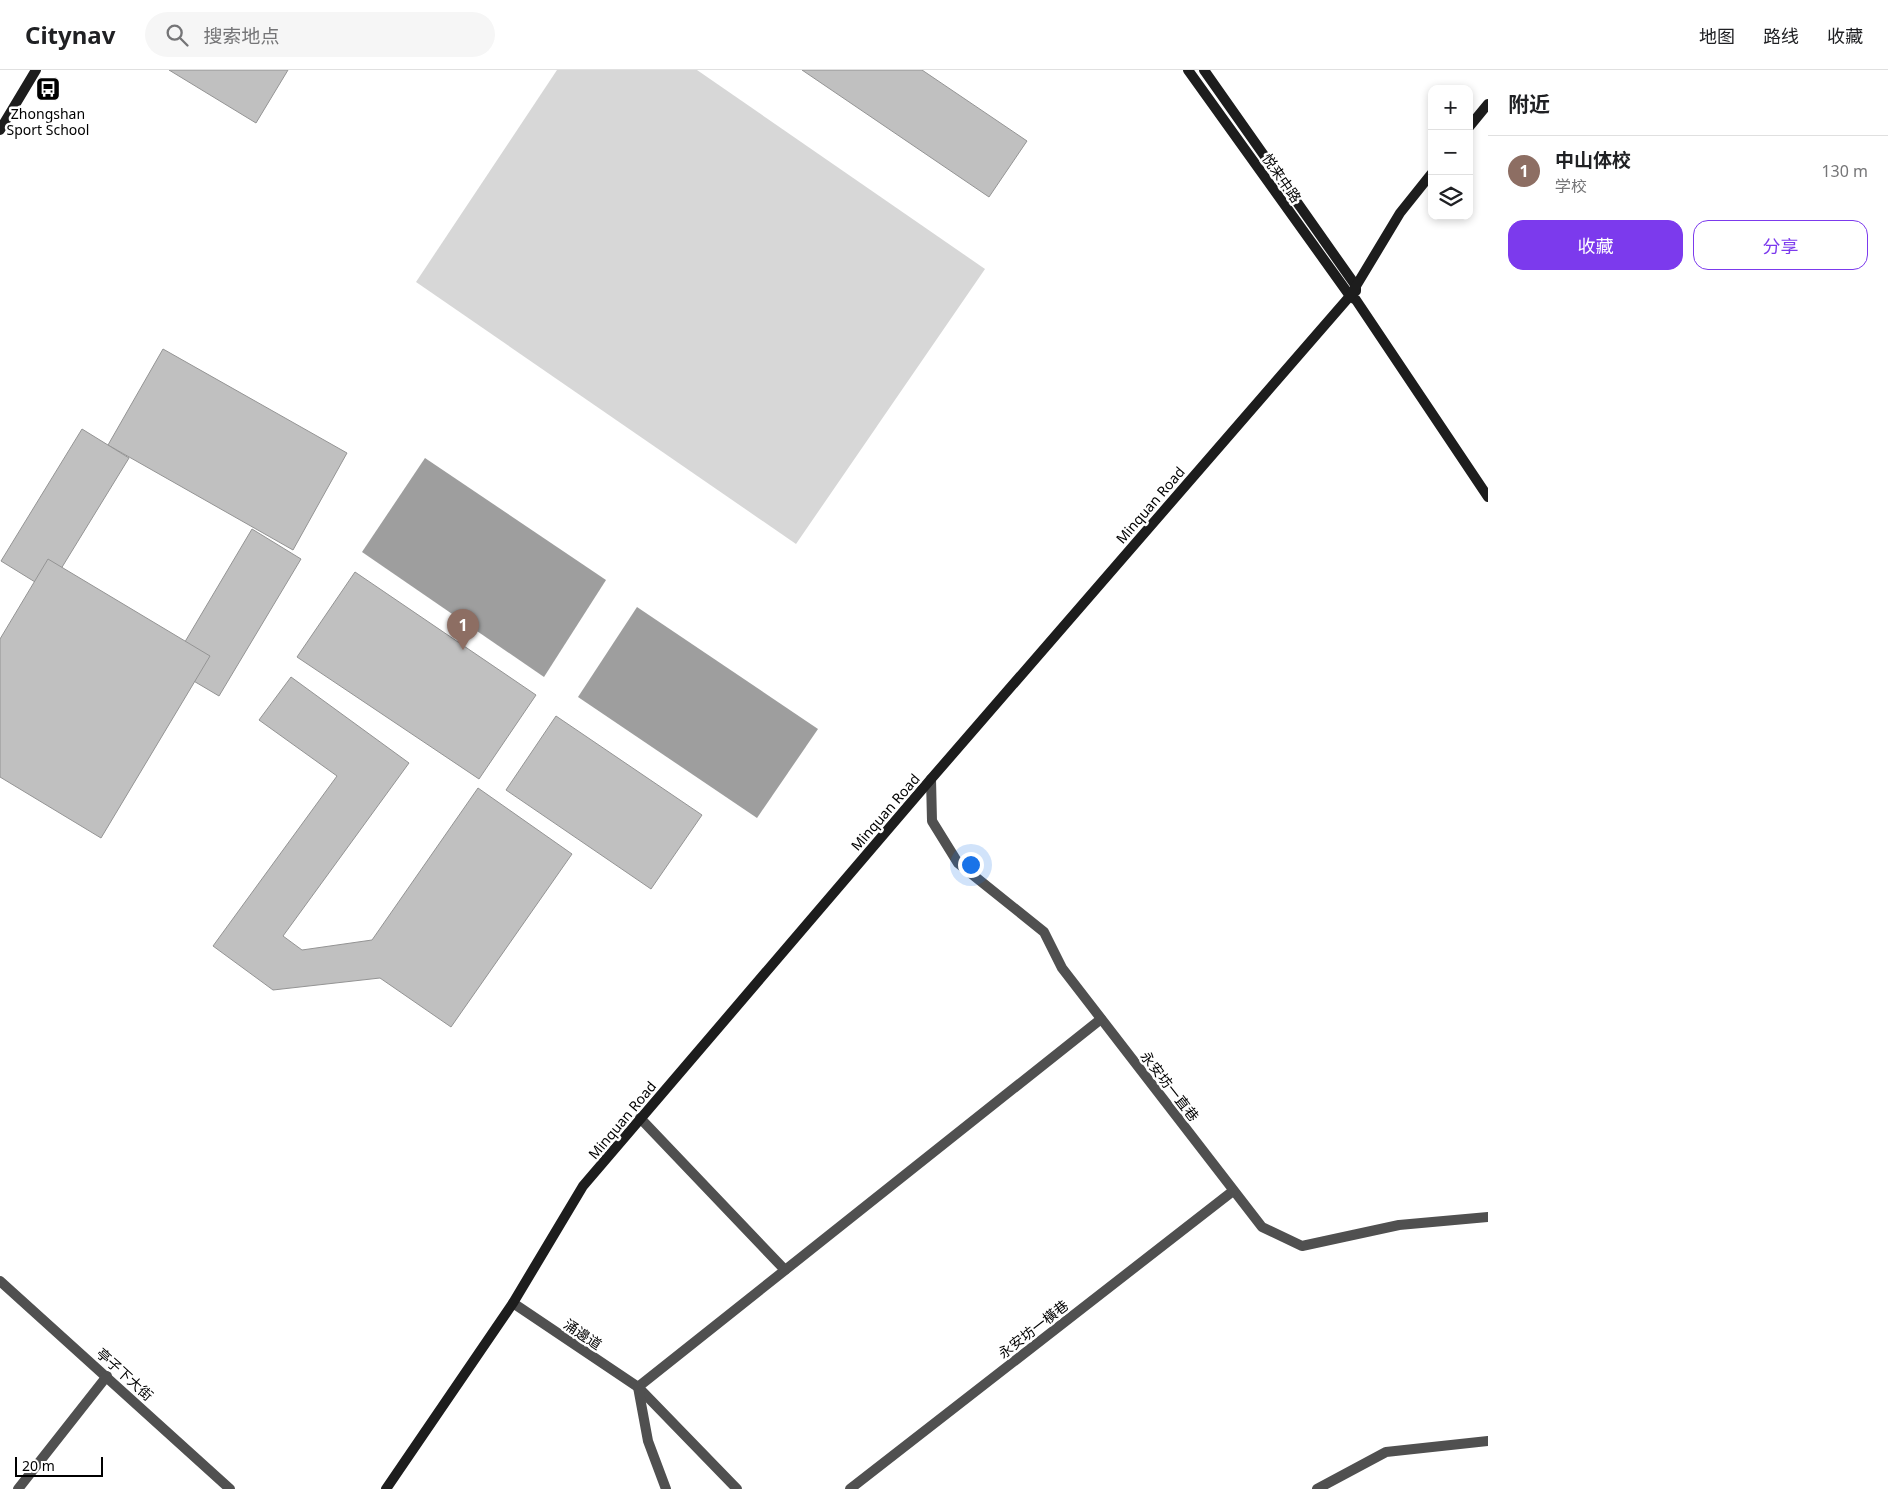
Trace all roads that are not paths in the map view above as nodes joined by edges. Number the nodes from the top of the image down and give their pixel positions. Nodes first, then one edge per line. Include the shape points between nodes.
1 (36, 70) edge
2 (1188, 70) edge
3 (1204, 70) edge
4 (1488, 104) edge
5 (1473, 122) edge
6 (0, 130) edge
7 (1430, 175) edge
8 (1356, 286) junction
9 (1353, 298) junction
10 (1488, 498) edge
11 (930, 780) junction
12 (1101, 1019) junction
13 (640, 1118) junction
14 (1233, 1190) junction
15 (1488, 1217) edge
16 (785, 1270) junction
17 (0, 1280) edge
18 (513, 1303) junction
19 (107, 1376) junction
20 (638, 1387) junction
21 (1488, 1441) edge
22 (18, 1489) edge
23 (230, 1489) edge
24 (386, 1489) edge
25 (666, 1489) edge
26 (737, 1489) edge
27 (850, 1489) edge
28 (1317, 1489) edge

1 - 6 street
2 - 9 street, 悦来中路
3 - 8 street, 悦来中路
4 - 5 street
7 - 8 street, Minquan Road via 1400,213
8 - 9 street, Minquan Road
9 - 10 street, 悦来中路
9 - 11 street, Minquan Road
11 - 12 street, 永安坊一直巷 via 932,820 958,863 1044,932 1062,968
11 - 13 street, Minquan Road
12 - 14 street, 永安坊一直巷
12 - 16 street
13 - 16 street
13 - 18 street, Minquan Road via 583,1186
14 - 15 street, 永安坊一直巷 via 1262,1227 1302,1246 1399,1225
14 - 27 street, 永安坊一橫巷
16 - 20 street
17 - 19 street, 亭子下大街
18 - 20 street, 涌邊道
18 - 24 street, Minquan Road
19 - 22 street
19 - 23 street, 亭子下大街
20 - 25 street via 648,1441
20 - 26 street, 涌邊道
21 - 28 street via 1386,1452

